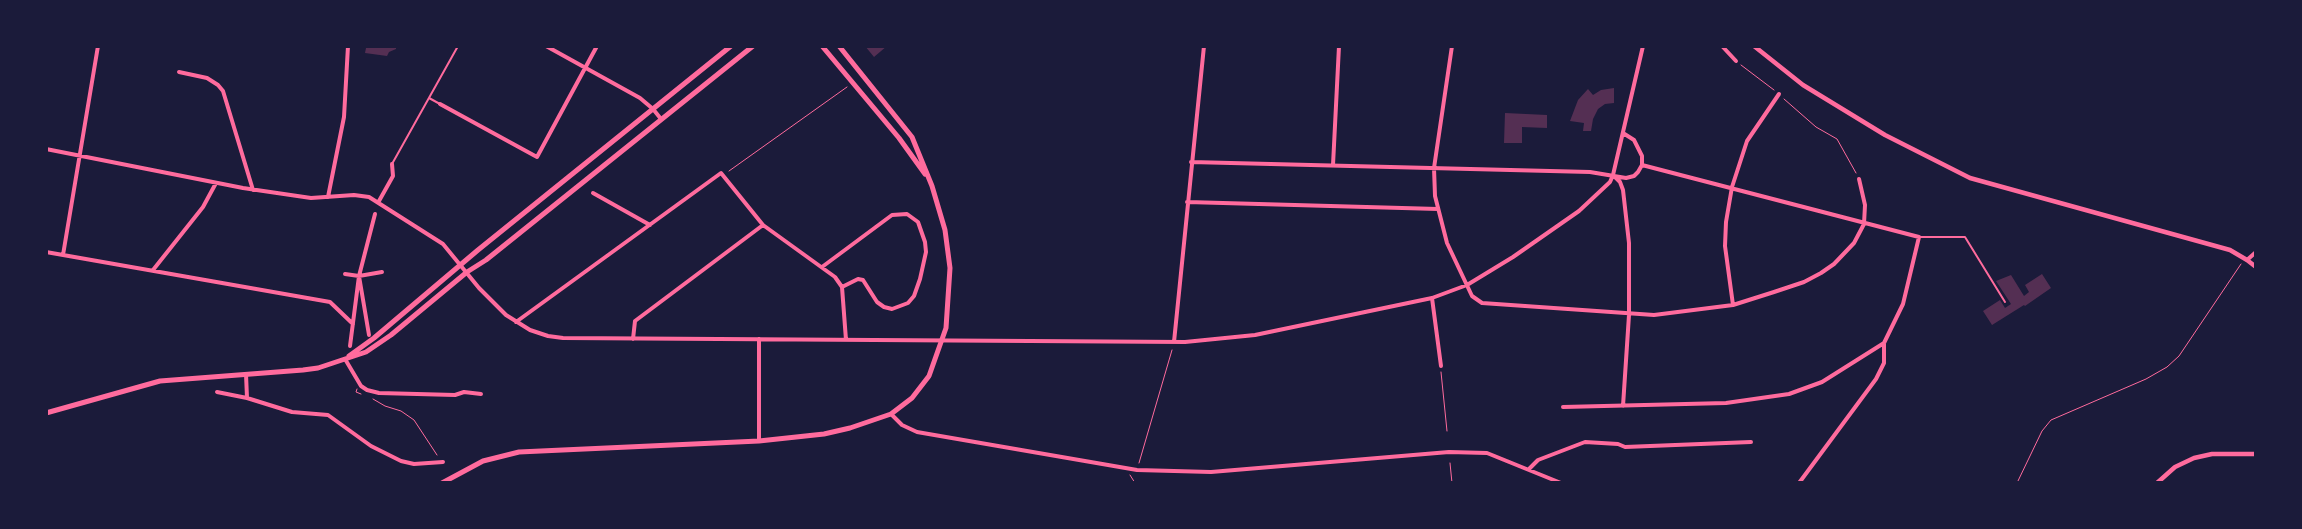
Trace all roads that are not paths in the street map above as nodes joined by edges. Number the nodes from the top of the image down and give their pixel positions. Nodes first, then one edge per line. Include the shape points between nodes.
1 (98, 46) edge
2 (348, 46) edge
3 (458, 46) edge
4 (546, 46) edge
5 (597, 46) edge
6 (731, 46) edge
7 (753, 46) edge
8 (822, 46) edge
9 (839, 46) edge
10 (1204, 46) edge
11 (1339, 46) edge
12 (1452, 46) edge
13 (1643, 46) edge
14 (1722, 46) edge
15 (1754, 46) edge
16 (1736, 61) road end
17 (585, 67) junction
18 (179, 72) dead end
19 (1778, 94) road end
20 (430, 98) junction
21 (440, 104) joint
22 (653, 109) junction
23 (661, 119) junction
24 (1623, 133) junction
25 (46, 149) edge
26 (80, 154) junction
27 (1191, 162) junction
28 (392, 164) joint
29 (1333, 165) junction
30 (1642, 165) junction
31 (1434, 168) junction
32 (1613, 175) junction
33 (1859, 179) road end
34 (216, 183) junction
35 (932, 186) junction
36 (1732, 187) junction
37 (253, 190) junction
38 (593, 193) dead end
39 (328, 197) junction
40 (379, 201) junction
41 (1187, 202) junction
42 (1438, 209) junction
43 (375, 214) dead end
44 (1864, 224) junction
45 (650, 225) junction
46 (763, 225) junction
47 (1919, 238) junction
48 (46, 252) edge
49 (2256, 252) edge
50 (62, 255) junction
51 (2248, 260) junction
52 (461, 265) junction
53 (822, 267) junction
54 (2256, 267) edge
55 (153, 270) junction
56 (382, 272) dead end
57 (467, 272) junction
58 (345, 274) dead end
59 (359, 276) junction
60 (1467, 285) junction
61 (842, 287) junction
62 (1432, 298) junction
63 (2005, 302) dead end
64 (1733, 305) junction
65 (1630, 315) junction
66 (516, 322) junction
67 (353, 324) junction
68 (369, 335) dead end
69 (633, 339) junction
70 (759, 339) junction
71 (846, 340) junction
72 (943, 341) junction
73 (1174, 342) junction
74 (1884, 343) junction
75 (350, 346) dead end
76 (345, 359) junction
77 (1440, 366) road end
78 (246, 374) junction
79 (217, 392) dead end
80 (481, 394) dead end
81 (247, 398) junction
82 (1623, 406) junction
83 (1563, 407) dead end
84 (46, 413) edge
85 (891, 414) junction
86 (759, 441) junction
87 (1751, 442) dead end
88 (2256, 454) edge
89 (443, 462) dead end
90 (1528, 469) junction
91 (444, 481) edge
92 (1561, 483) edge
93 (1799, 483) edge
94 (2157, 483) edge

1 - 26 street
2 - 39 street via 344,117
3 - 20 lane
4 - 17 street
5 - 17 street
6 - 22 main road
7 - 23 main road
8 - 35 main road via 912,154
9 - 35 main road via 906,128
10 - 27 street
11 - 29 street
12 - 31 street
13 - 24 street
14 - 16 street
15 - 51 street via 1811,90 1885,135 1970,178 2230,250
17 - 21 street via 537,157
17 - 22 street via 640,98
18 - 37 street via 206,78 223,91
19 - 36 street via 1747,141
20 - 21 lane
20 - 28 lane
22 - 23 street
22 - 52 main road
23 - 57 main road
24 - 30 street via 1639,147
24 - 32 street
25 - 26 street
26 - 34 street
26 - 50 street
27 - 29 street
27 - 41 street
28 - 40 street via 393,176
29 - 31 street
30 - 32 street via 1634,176
30 - 36 street
31 - 32 street
31 - 42 street
32 - 60 street via 1602,192 1579,211 1514,257
32 - 65 street via 1623,190 1627,221
33 - 44 street via 1865,205
34 - 37 street
34 - 55 street via 203,207
35 - 72 main road via 945,230 950,268
36 - 44 street
36 - 64 street via 1725,246
37 - 39 street via 311,198
38 - 45 street
39 - 40 street via 362,195
40 - 52 street via 443,244
41 - 42 street
41 - 73 street
42 - 60 street via 1447,243
43 - 59 street
44 - 47 street
44 - 64 street via 1845,254 1821,273 1804,282
45 - 46 street via 721,173
45 - 66 street
46 - 53 street
46 - 69 street via 635,321
47 - 63 lane via 1965,237
47 - 74 street via 1904,304
48 - 50 street
49 - 51 street
50 - 55 street
51 - 54 street
52 - 57 street
52 - 76 main road
53 - 61 street
53 - 61 street via 892,215 899,213 914,218 922,232 926,252 914,296 908,302 892,309 884,307 877,302 864,280 858,279
55 - 67 street via 330,302
56 - 59 street
57 - 66 street
57 - 76 main road via 391,335 366,352
58 - 59 street
59 - 67 street
59 - 68 street
60 - 62 street
60 - 65 street via 1472,296 1482,303
61 - 71 street
62 - 73 street via 1255,335
62 - 77 street
64 - 65 street via 1681,313
65 - 82 street
66 - 69 street via 530,330 556,337
67 - 75 street
69 - 70 street
70 - 71 street
70 - 86 street
71 - 72 street
72 - 73 street
72 - 85 main road via 925,381 912,398
74 - 82 street via 1822,382 1788,394 1726,403
74 - 93 street via 1884,363 1876,379
76 - 78 main road via 303,370
76 - 80 street via 361,386 367,390 379,393
78 - 81 street
78 - 84 main road via 160,381
79 - 81 street
81 - 89 street via 292,412 328,415 370,446 401,461 414,464
82 - 83 street
85 - 86 main road via 824,434
85 - 90 street via 902,425 917,432 1137,470 1211,472 1449,452 1487,453
86 - 91 main road via 519,452 483,461
87 - 90 street via 1625,447 1585,442 1538,460
88 - 94 street via 2212,454 2194,458 2175,467
90 - 92 street

